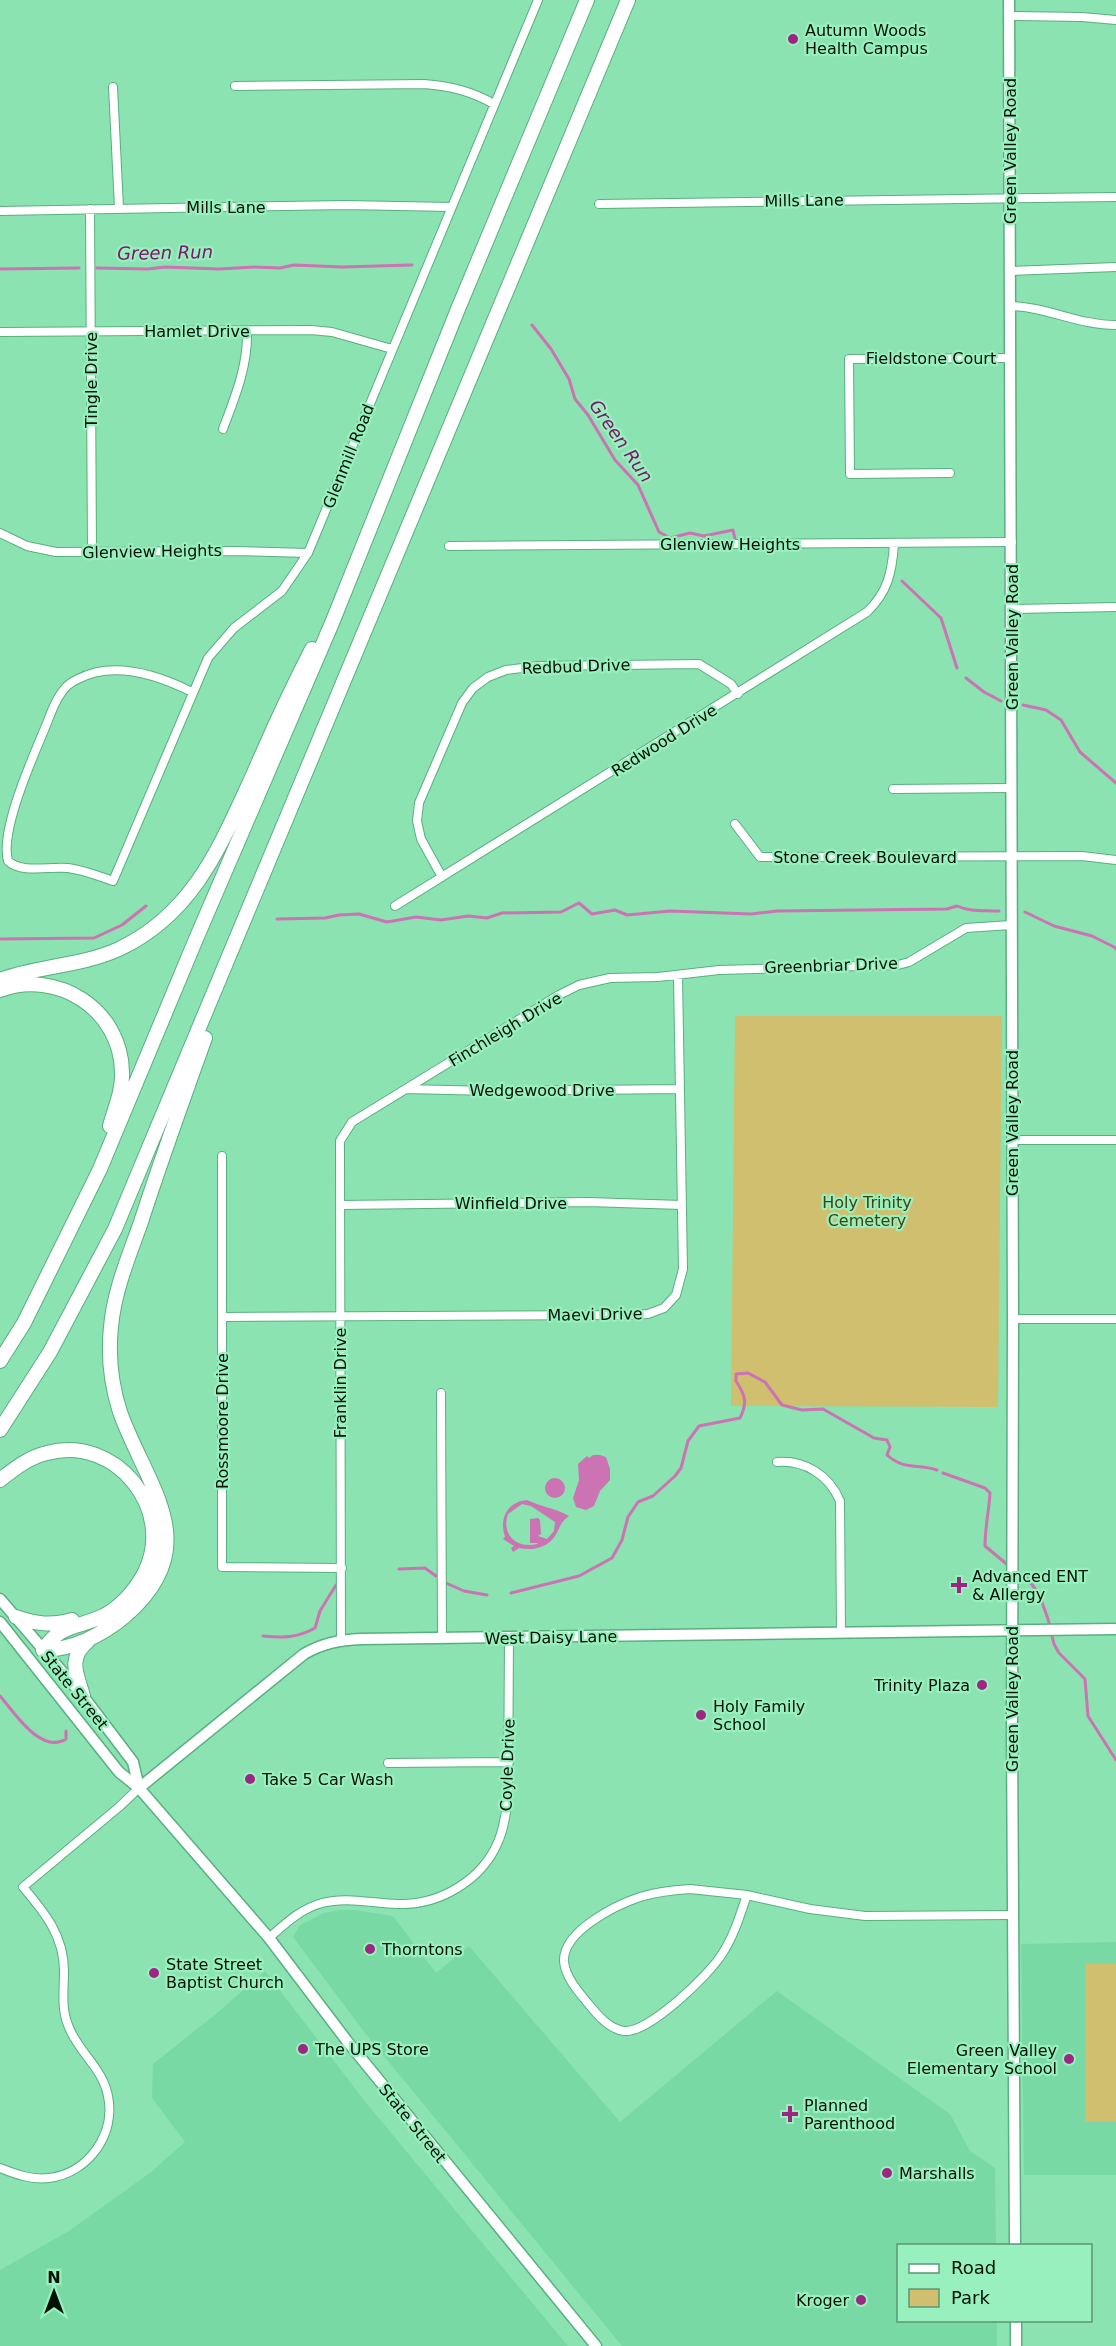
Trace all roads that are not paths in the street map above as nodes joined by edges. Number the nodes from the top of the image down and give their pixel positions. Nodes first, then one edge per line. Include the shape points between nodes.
1 (538, 0) edge
2 (587, 0) edge
3 (628, 0) edge
4 (1009, 0) edge
5 (1009, 16) junction
6 (1116, 20) edge
7 (235, 86) dead end
8 (113, 87) dead end
9 (494, 104) junction
10 (1116, 197) edge
11 (1010, 199) junction
12 (599, 204) dead end
13 (451, 207) junction
14 (118, 208) junction
15 (90, 209) junction
16 (0, 211) edge
17 (1116, 267) edge
18 (1010, 271) junction
19 (1010, 306) junction
20 (1116, 325) edge
21 (247, 331) junction
22 (0, 332) edge
23 (91, 332) junction
24 (392, 349) junction
25 (1011, 358) junction
26 (223, 429) dead end
27 (951, 473) dead end
28 (0, 533) edge
29 (1012, 542) junction
30 (894, 544) junction
31 (449, 546) dead end
32 (361, 551) junction
33 (92, 552) junction
34 (308, 553) junction
35 (1116, 607) edge
36 (1012, 609) junction
37 (192, 692) junction
38 (738, 694) junction
39 (1012, 788) junction
40 (893, 789) dead end
41 (735, 824) dead end
42 (1011, 856) junction
43 (1116, 860) edge
44 (442, 877) junction
45 (395, 906) dead end
46 (1011, 925) junction
47 (240, 933) junction
48 (678, 976) junction
49 (0, 980) edge
50 (0, 990) edge
51 (406, 1089) junction
52 (679, 1089) junction
53 (347, 1128) joint
54 (1013, 1140) junction
55 (1116, 1140) edge
56 (222, 1156) dead end
57 (340, 1205) junction
58 (682, 1205) junction
59 (75, 1223) junction
60 (223, 1317) junction
61 (339, 1317) junction
62 (1116, 1318) edge
63 (1013, 1319) junction
64 (0, 1361) edge
65 (441, 1393) dead end
66 (0, 1430) edge
67 (777, 1462) dead end
68 (0, 1480) edge
69 (342, 1568) junction
70 (0, 1599) edge
71 (114, 1607) junction
72 (15, 1617) junction
73 (0, 1622) edge
74 (107, 1628) junction
75 (1012, 1629) junction
76 (1116, 1629) edge
77 (842, 1633) junction
78 (442, 1638) junction
79 (509, 1638) junction
80 (341, 1641) junction
81 (43, 1650) junction
82 (31, 1660) junction
83 (83, 1696) junction
84 (509, 1762) junction
85 (388, 1763) dead end
86 (139, 1788) junction
87 (747, 1895) junction
88 (1013, 1915) junction
89 (269, 1938) junction
90 (0, 2168) edge
91 (1015, 2244) edge
92 (1016, 2322) edge
93 (596, 2346) edge
94 (1016, 2346) edge

1 - 9 street, Glenmill Road
2 - 32 highway
3 - 47 highway
4 - 5 street, Green Valley Road
5 - 6 street
5 - 11 street, Green Valley Road
7 - 9 street via 424,84 454,87
8 - 14 street
9 - 13 street, Glenmill Road
10 - 11 street, Mills Lane
11 - 12 street, Mills Lane
11 - 18 street, Green Valley Road
13 - 14 street, Mills Lane
13 - 24 street, Glenmill Road
14 - 15 street, Mills Lane
15 - 16 street, Mills Lane
15 - 23 street, Tingle Drive
17 - 18 street
18 - 19 street, Green Valley Road
19 - 20 street
19 - 25 street, Green Valley Road
21 - 23 street, Hamlet Drive
21 - 24 street, Hamlet Drive via 332,332
21 - 26 street via 242,379
22 - 23 street, Hamlet Drive
23 - 33 street, Tingle Drive
24 - 34 street, Glenmill Road
25 - 27 street, Fieldstone Court via 849,359 850,474
25 - 29 street, Green Valley Road
28 - 33 street, Glenview Heights via 46,551
29 - 30 street, Glenview Heights
29 - 36 street, Green Valley Road
30 - 31 street, Glenview Heights
30 - 38 street, Redwood Drive via 889,582 881,598 867,612
32 - 49 highway via 221,843 194,889 159,924 117,950
32 - 59 highway
33 - 34 street, Glenview Heights
34 - 37 street, Glenmill Road via 282,591 216,647
35 - 36 street
36 - 39 street, Green Valley Road
37 - 37 street, Glenmill Road via 113,881 84,871 17,867 8,861 5,849 14,803 68,685 86,675 107,671 140,673
38 - 44 street, Redwood Drive
38 - 44 street, Redbud Drive via 731,684 699,664 538,666 488,677 462,703 419,803 420,839
39 - 40 street
39 - 42 street, Green Valley Road
41 - 42 street, Stone Creek Boulevard via 760,857
42 - 43 street
42 - 46 street, Green Valley Road
44 - 45 street, Redwood Drive
46 - 48 street, Greenbriar Drive via 966,928 898,965 719,970
46 - 54 street, Green Valley Road
47 - 66 highway via 115,1229 50,1352
47 - 74 highway via 115,1302 110,1348 114,1390 127,1429 160,1499 167,1534 166,1551 154,1583 134,1608
48 - 51 street, Finchleigh Drive via 610,978 579,985
48 - 52 street, Maevi Drive
50 - 59 highway via 38,983 74,994 104,1018 120,1052 120,1092
51 - 52 street, Wedgewood Drive
51 - 53 street, Finchleigh Drive
52 - 58 street, Maevi Drive
53 - 57 street, Franklin Drive via 340,1141
54 - 55 street
54 - 63 street, Green Valley Road
56 - 60 street, Rossmoore Drive
57 - 58 street, Winfield Drive
57 - 61 street, Franklin Drive
58 - 61 street, Maevi Drive via 681,1279 671,1302 656,1311 628,1315
59 - 64 highway
60 - 61 street, Maevi Drive
60 - 69 street, Rossmoore Drive via 222,1567
61 - 69 street, Franklin Drive
62 - 63 street
63 - 75 street, Green Valley Road
65 - 78 street
67 - 77 street via 792,1461 806,1466 830,1484 840,1501
68 - 71 highway via 31,1459 65,1450 100,1456 128,1475 139,1488 152,1519 152,1553 138,1584
69 - 80 street, Franklin Drive
70 - 72 street, State Street
71 - 72 highway via 50,1624
71 - 81 highway via 103,1616 56,1634
72 - 81 street, State Street
73 - 82 street, State Street
74 - 81 highway via 71,1647
74 - 83 highway via 85,1643 77,1654 75,1669
75 - 76 street, West Daisy Lane
75 - 77 street, West Daisy Lane
75 - 88 street, Green Valley Road
77 - 79 street, West Daisy Lane
78 - 79 street, West Daisy Lane
78 - 80 street, West Daisy Lane
79 - 84 street, Coyle Drive
80 - 86 street, West Daisy Lane via 320,1645 304,1654
81 - 82 street
81 - 83 street, State Street
82 - 86 street, State Street via 119,1772
83 - 86 street, State Street via 133,1762
84 - 85 street
84 - 89 street, Coyle Drive via 505,1821 492,1853 472,1878 447,1894 421,1902 324,1902 301,1912
86 - 89 street, State Street
86 - 90 street via 24,1887 60,1938 67,2024 104,2081 110,2109 104,2137 86,2162 61,2175 25,2177
87 - 87 street via 690,1889 641,1896 619,1905 574,1937 565,1953 566,1970 582,1996 609,2025 626,2031 643,2028 714,1966 735,1930
87 - 88 street via 865,1916
88 - 91 street, Green Valley Road
89 - 93 street, State Street via 347,2041
92 - 94 street

